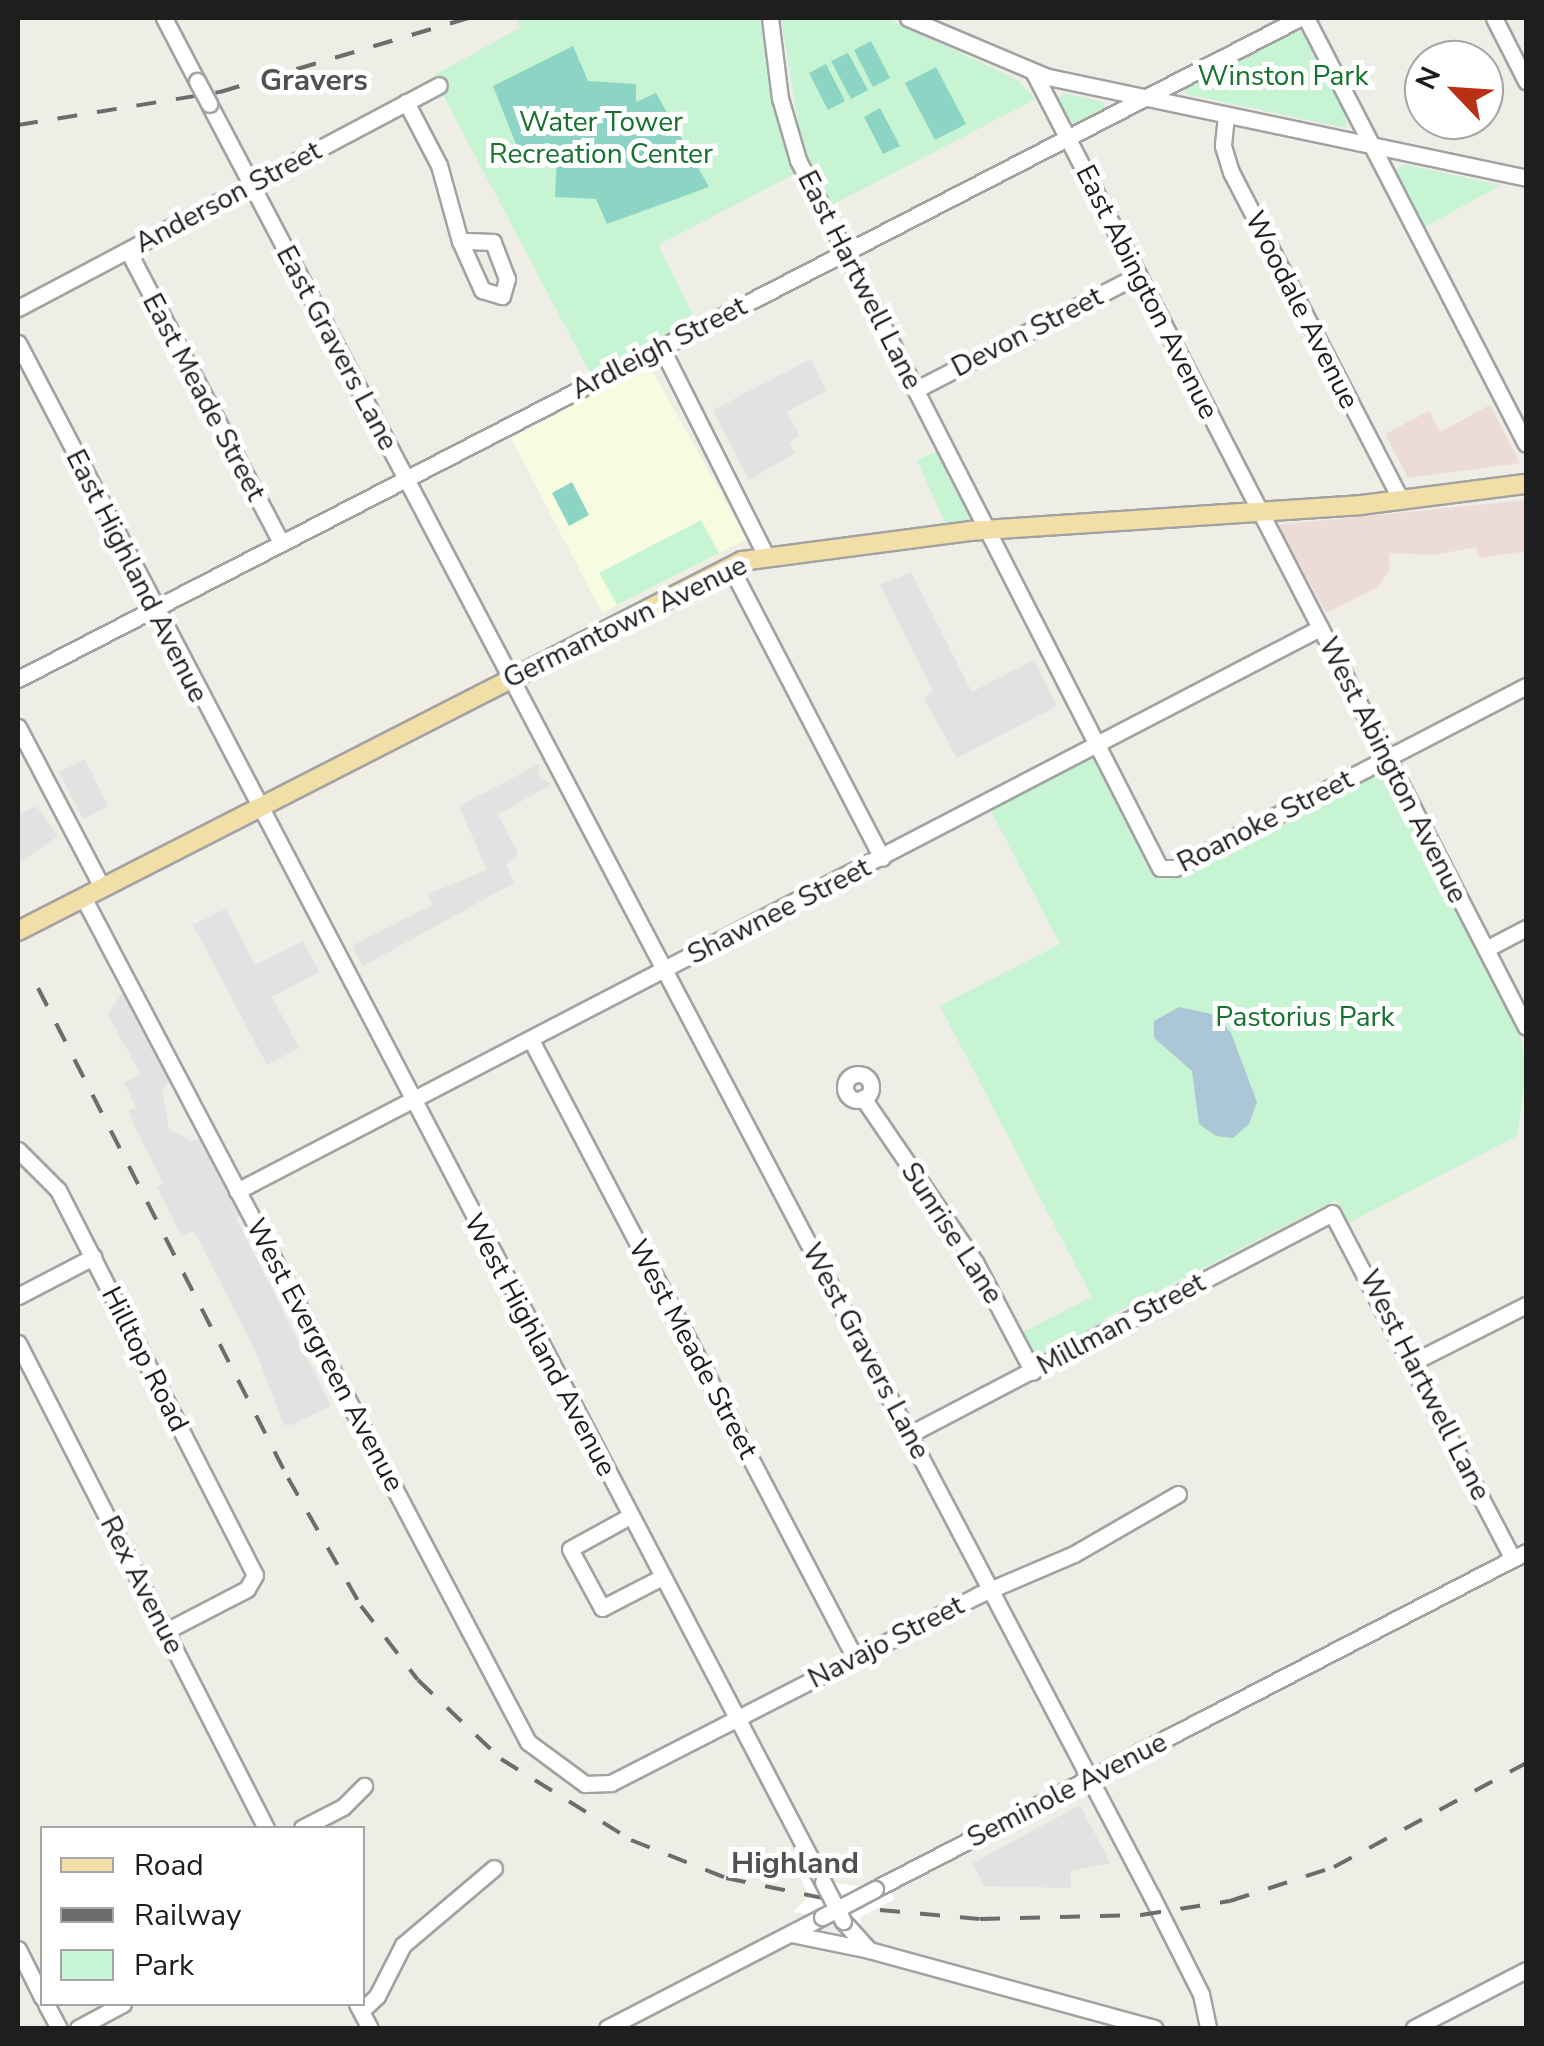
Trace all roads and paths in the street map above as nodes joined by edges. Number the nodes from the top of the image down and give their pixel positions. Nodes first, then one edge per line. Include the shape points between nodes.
1 (164, 18) edge
2 (770, 18) edge
3 (908, 18) edge
4 (1303, 18) edge
5 (1494, 18) edge
6 (1034, 73) junction
7 (1526, 81) edge
8 (439, 85) dead end
9 (1144, 99) junction
10 (406, 102) junction
11 (1226, 116) junction
12 (1067, 138) junction
13 (1373, 146) junction
14 (1526, 178) edge
15 (252, 185) junction
16 (460, 240) dead end
17 (128, 251) junction
18 (846, 252) junction
19 (1138, 275) junction
20 (18, 308) edge
21 (18, 343) edge
22 (661, 347) junction
23 (916, 389) junction
24 (1526, 444) edge
25 (406, 478) junction
26 (1526, 484) edge
27 (1401, 500) junction
28 (1260, 512) junction
29 (988, 529) junction
30 (281, 543) junction
31 (766, 556) junction
32 (730, 566) junction
33 (154, 608) junction
34 (1320, 628) junction
35 (18, 678) edge
36 (510, 678) junction
37 (1526, 686) edge
38 (18, 726) edge
39 (1093, 746) junction
40 (1387, 758) junction
41 (257, 808) junction
42 (882, 858) junction
43 (102, 887) junction
44 (83, 897) junction
45 (1526, 928) edge
46 (18, 931) edge
47 (1486, 949) junction
48 (666, 970) junction
49 (1526, 1027) edge
50 (531, 1040) junction
51 (863, 1098) dead end
52 (412, 1101) junction
53 (18, 1150) edge
54 (237, 1191) junction
55 (1332, 1213) joint
56 (93, 1257) junction
57 (18, 1296) edge
58 (1526, 1305) edge
59 (18, 1342) edge
60 (1413, 1362) junction
61 (1033, 1372) junction
62 (910, 1434) junction
63 (1178, 1494) dead end
64 (630, 1516) junction
65 (1520, 1556) edge
66 (662, 1577) junction
67 (991, 1590) junction
68 (166, 1631) junction
69 (855, 1658) junction
70 (737, 1718) junction
71 (1090, 1778) junction
72 (364, 1786) dead end
73 (594, 1786) joint
74 (265, 1826) edge
75 (306, 1826) edge
76 (494, 1868) dead end
77 (834, 1915) junction
78 (790, 1934) junction
79 (18, 1949) edge
80 (868, 1950) junction
81 (1526, 1970) edge
82 (40, 1992) edge
83 (365, 2004) edge
84 (119, 2006) edge
85 (359, 2008) edge
86 (78, 2028) edge
87 (370, 2028) edge
88 (607, 2028) edge
89 (1154, 2028) edge
90 (1208, 2028) edge
91 (1414, 2028) edge

1 - 15 street, East Gravers Lane, bridge
2 - 18 street, East Hartwell Lane via 794,149
3 - 6 street
4 - 9 street, Ardleigh Street
4 - 13 street
5 - 7 street
6 - 9 street
6 - 12 street, East Abington Avenue
8 - 10 street, Anderson Street
9 - 11 street
9 - 12 street, Ardleigh Street
10 - 15 street, Anderson Street
10 - 16 street via 439,165
11 - 13 street
11 - 27 street, Woodale Avenue via 1222,146 1231,172
12 - 18 street, Ardleigh Street
12 - 19 street, East Abington Avenue
13 - 14 street
13 - 24 street
15 - 17 street, Anderson Street
15 - 25 street, East Gravers Lane
17 - 20 street, Anderson Street
17 - 30 street, East Meade Street
18 - 22 street, Ardleigh Street
18 - 23 street, East Hartwell Lane
19 - 23 street, Devon Street
19 - 28 street, East Abington Avenue
21 - 33 street, East Highland Avenue
22 - 25 street, Ardleigh Street
22 - 31 street
23 - 29 street, East Hartwell Lane
25 - 30 street, Ardleigh Street
25 - 36 street, East Gravers Lane
26 - 27 main road, Germantown Avenue
27 - 28 main road, Germantown Avenue
28 - 29 main road, Germantown Avenue
28 - 34 street, West Abington Avenue
29 - 31 main road, Germantown Avenue
29 - 39 street
30 - 33 street, Ardleigh Street
31 - 32 main road, Germantown Avenue
32 - 36 main road, Germantown Avenue
32 - 42 street
33 - 35 street, Ardleigh Street
33 - 41 street, East Highland Avenue
34 - 39 street, Shawnee Street
34 - 40 street, West Abington Avenue
36 - 41 main road, Germantown Avenue
36 - 48 street, West Gravers Lane
37 - 40 street, Roanoke Street
38 - 43 street
39 - 40 street, Roanoke Street via 1163,870
39 - 42 street, Shawnee Street
40 - 47 street, West Abington Avenue
41 - 43 main road, Germantown Avenue
41 - 52 street, West Highland Avenue
42 - 48 street, Shawnee Street
43 - 44 main road, Germantown Avenue
44 - 46 main road, Germantown Avenue
44 - 54 street, West Evergreen Avenue
45 - 47 street
47 - 49 street, West Abington Avenue
48 - 50 street, Shawnee Street
48 - 62 street, West Gravers Lane
50 - 52 street, Shawnee Street
50 - 69 street, West Meade Street
51 - 61 street, Sunrise Lane via 975,1262
52 - 54 street, Shawnee Street
52 - 64 street, West Highland Avenue
53 - 56 street, Hilltop Road via 50,1178
54 - 73 street, West Evergreen Avenue via 528,1742
55 - 60 street, West Hartwell Lane
55 - 61 street, Millman Street
56 - 57 street
56 - 68 street, Hilltop Road via 254,1581
58 - 60 street
59 - 68 street, Rex Avenue
60 - 65 street, West Hartwell Lane
61 - 62 street, Millman Street
62 - 67 street, West Gravers Lane
63 - 67 street, Navajo Street via 1074,1554
64 - 66 street, West Highland Avenue
64 - 66 street via 570,1549 602,1608
65 - 71 street, Seminole Avenue
66 - 70 street, West Highland Avenue
67 - 69 street, Navajo Street
67 - 71 street, West Gravers Lane
68 - 74 street, Rex Avenue
69 - 70 street, Navajo Street
70 - 73 street, Navajo Street
70 - 77 street, West Highland Avenue, bridge
71 - 77 street, Seminole Avenue, bridge
71 - 90 street, West Gravers Lane via 1201,1994
72 - 75 street via 343,1808
76 - 83 street via 402,1945 378,1996
77 - 78 street, Seminole Avenue
77 - 80 street, West Highland Avenue
78 - 80 street
78 - 88 street, Seminole Avenue
79 - 82 street
80 - 89 street
81 - 91 street
84 - 86 street
85 - 87 street

